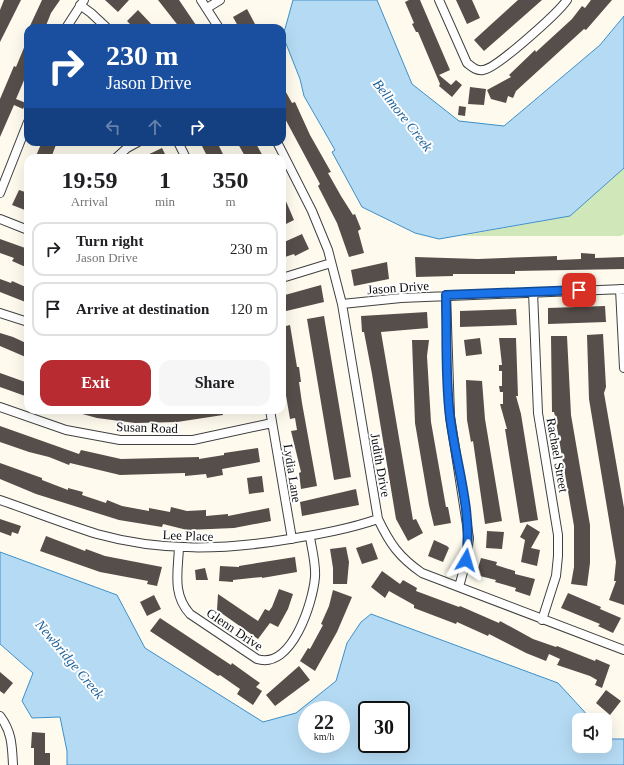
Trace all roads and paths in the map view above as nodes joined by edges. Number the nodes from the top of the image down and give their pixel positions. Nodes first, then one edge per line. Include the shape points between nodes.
1 (201, 0) edge
2 (220, 0) edge
3 (438, 0) edge
4 (567, 0) edge
5 (82, 2) edge
6 (206, 8) junction
7 (68, 24) edge
8 (103, 24) edge
9 (216, 24) edge
10 (24, 132) edge
11 (131, 146) edge
12 (120, 154) edge
13 (286, 160) edge
14 (0, 193) edge
15 (0, 219) edge
16 (24, 228) edge
17 (331, 263) junction
18 (286, 277) edge
19 (622, 289) edge
20 (533, 292) junction
21 (446, 295) junction
22 (342, 304) junction
23 (0, 313) edge
24 (24, 321) edge
25 (624, 368) edge
26 (0, 407) edge
27 (271, 414) edge
28 (272, 423) junction
29 (0, 500) edge
30 (378, 519) junction
31 (310, 537) junction
32 (292, 539) junction
33 (178, 547) junction
34 (459, 587) junction
35 (542, 620) junction
36 (624, 650) edge
37 (0, 716) edge
38 (13, 765) edge

1 - 6 street
2 - 6 street
3 - 4 street via 467,63 473,68 484,70 500,63
5 - 7 street
5 - 8 street
6 - 9 street
10 - 14 street
11 - 12 street
13 - 17 street, Judith Drive via 325,240
15 - 16 street
17 - 18 street
17 - 22 street, Judith Drive
19 - 20 street, Jason Drive
19 - 25 street
20 - 21 street, Jason Drive
20 - 35 street, Rachael Street via 538,413 558,535 556,576
21 - 22 street, Jason Drive
21 - 34 street via 450,416 469,538
22 - 30 street, Judith Drive
23 - 24 street
26 - 28 street, Susan Road via 66,430 120,440 194,440
27 - 28 street, Lydia Lane
28 - 32 street, Lydia Lane
29 - 33 street, Lee Place via 97,534
30 - 31 street, Lee Place
30 - 34 street, Judith Drive via 390,544 405,561 422,573
31 - 32 street, Lee Place
31 - 33 street, Glenn Drive via 315,571 304,621 280,656 268,661 257,659 190,614 183,605 178,591
32 - 33 street, Lee Place via 239,547
34 - 35 street, Judith Drive
35 - 36 street, Judith Drive
37 - 38 street via 11,736

